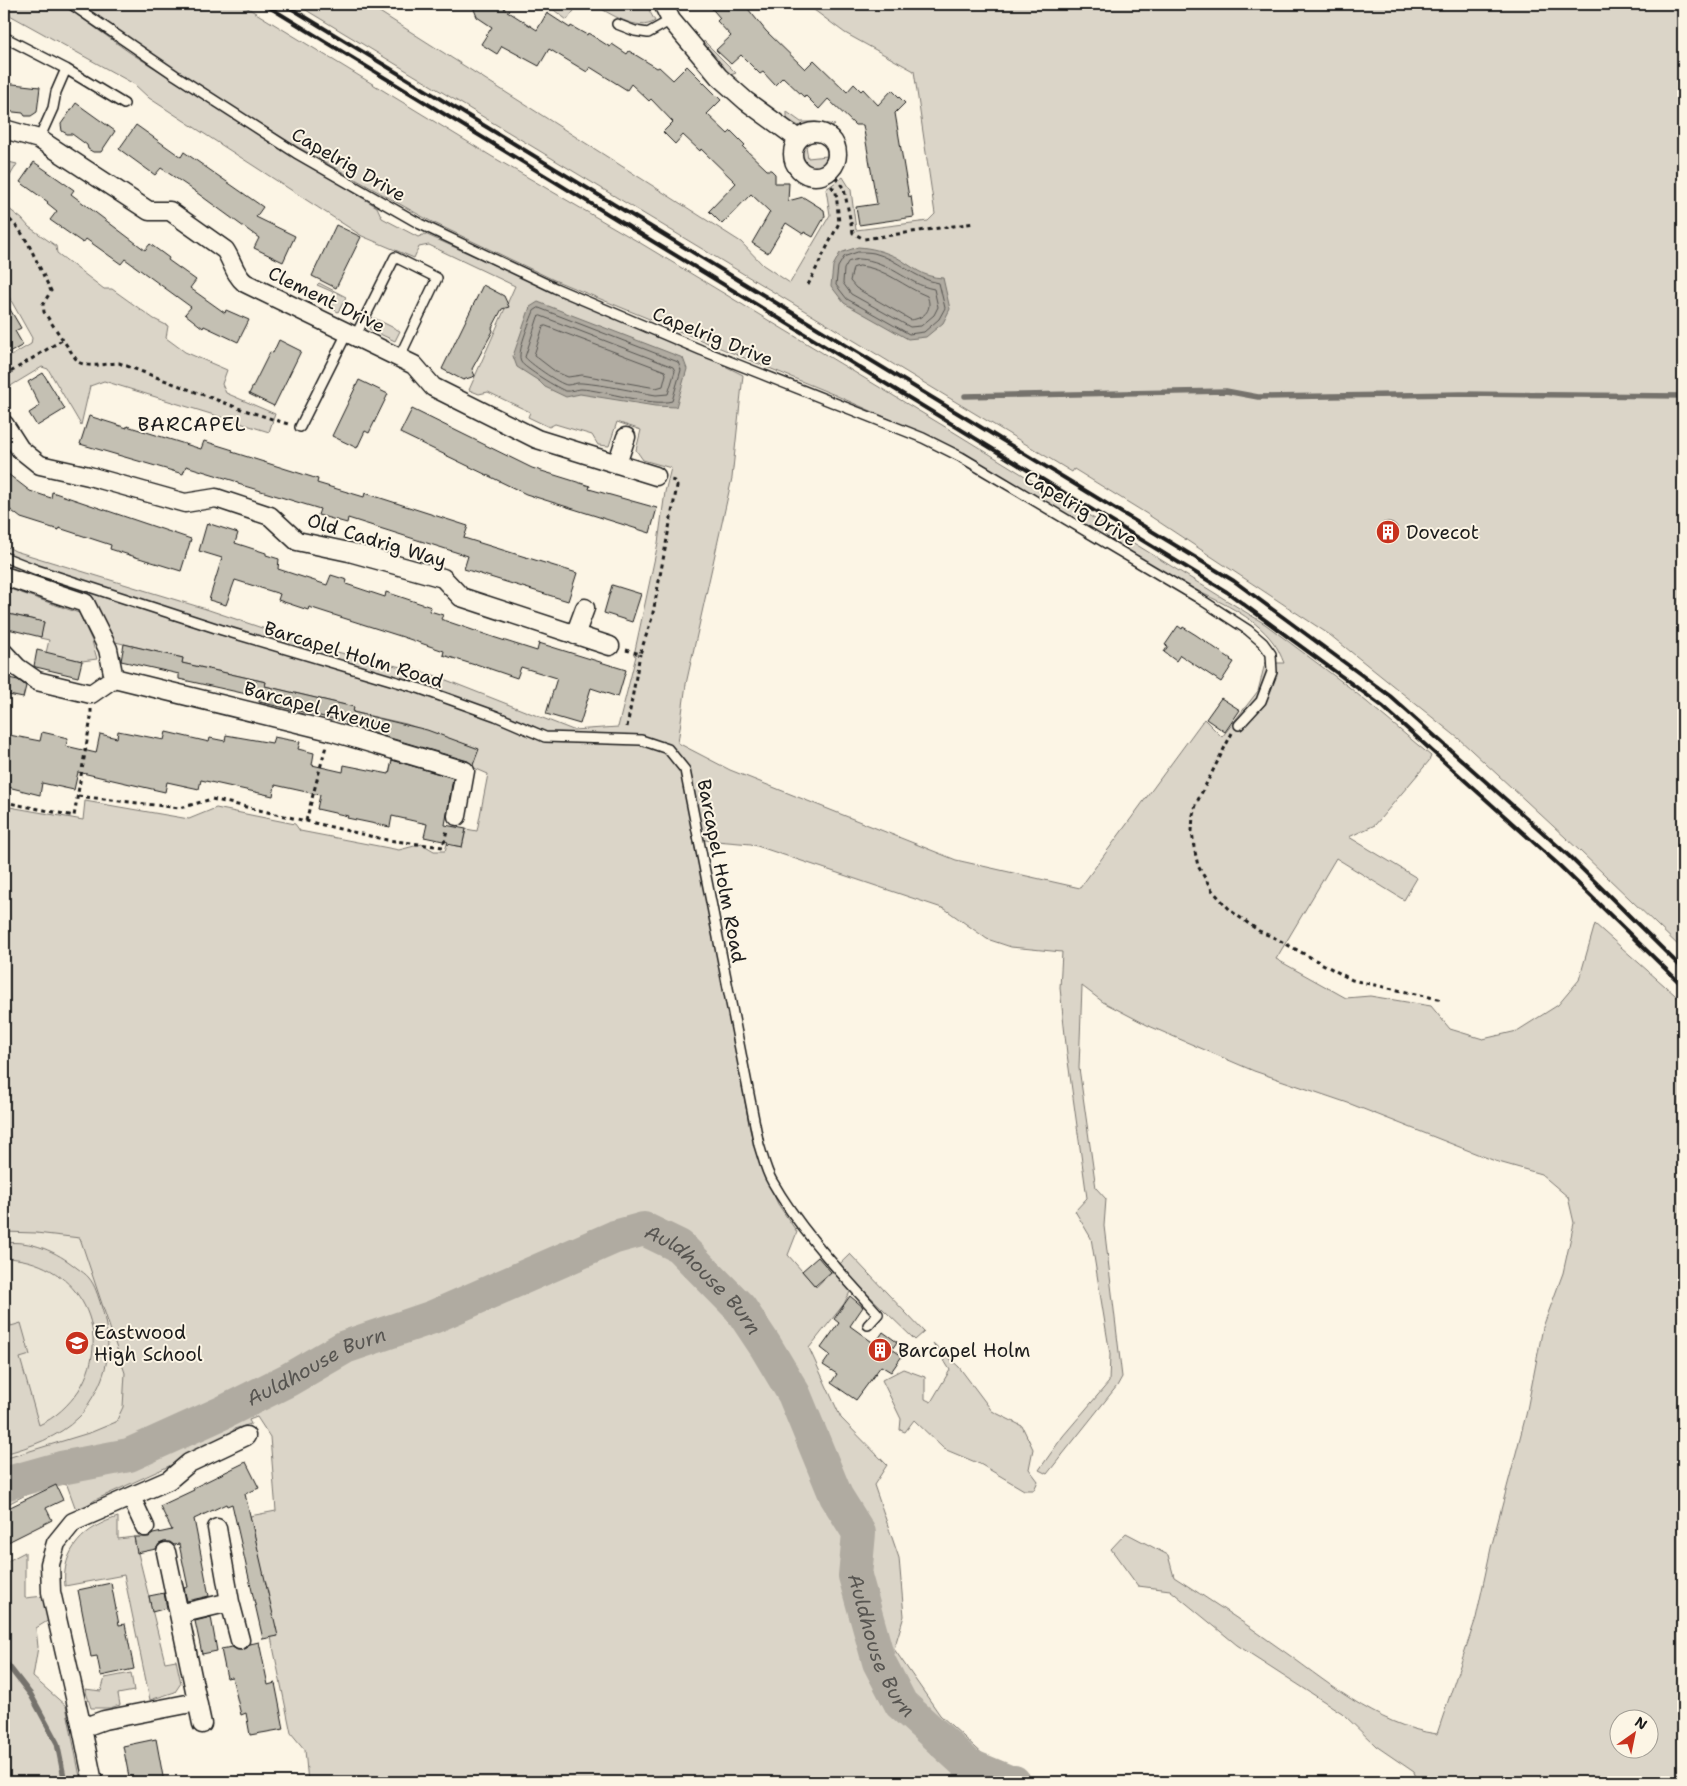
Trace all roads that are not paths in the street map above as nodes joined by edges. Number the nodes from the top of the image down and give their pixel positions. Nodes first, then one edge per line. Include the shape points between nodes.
1 (71, 4) edge
2 (667, 12) edge
3 (617, 24) dead end
4 (4, 37) edge
5 (66, 70) junction
6 (124, 104) dead end
7 (4, 129) edge
8 (39, 139) junction
9 (798, 139) junction
10 (351, 335) junction
11 (398, 358) junction
12 (4, 424) edge
13 (300, 428) road end
14 (626, 437) dead end
15 (617, 464) junction
16 (656, 476) dead end
17 (4, 557) edge
18 (4, 576) edge
19 (585, 608) dead end
20 (575, 635) junction
21 (610, 646) road end
22 (4, 653) edge
23 (114, 678) junction
24 (1239, 725) road end
25 (457, 816) road end
26 (868, 1325) dead end
27 (246, 1436) dead end
28 (131, 1497) junction
29 (145, 1527) dead end
30 (217, 1528) dead end
31 (166, 1552) dead end
32 (230, 1602) junction
33 (179, 1614) junction
34 (240, 1640) dead end
35 (197, 1702) junction
36 (202, 1724) dead end
37 (82, 1728) junction
38 (93, 1782) edge

1 - 24 lane, Capelrig Drive via 296,153 420,224 555,288 961,456 1197,597 1248,630 1271,654 1272,672 1261,701
2 - 3 lane via 648,33
2 - 9 street via 719,77
4 - 5 lane
5 - 6 lane
5 - 8 lane
7 - 8 street, Clement Drive
8 - 10 street, Clement Drive via 149,212 170,211 226,250 237,277 245,283
9 - 9 street via 810,131 825,133 836,143 838,157 827,173 811,176 800,171 794,161 793,150
10 - 11 street, Clement Drive
10 - 11 lane via 395,257 437,278
10 - 13 lane
11 - 15 street, Clement Drive via 414,365 433,387 538,439
12 - 20 street, Old Cadrig Way via 20,449 40,464 185,503 216,498 270,516 297,541 444,578 461,597
14 - 15 street
15 - 16 street, Clement Drive
17 - 26 lane, Barcapel Holm Road via 222,630 421,689 545,737 641,740 668,749 685,770 759,1145 770,1180 831,1262 878,1314
18 - 23 street via 85,602 108,649
19 - 20 street
20 - 21 street, Old Cadrig Way
22 - 23 street via 17,667 38,681 91,694
23 - 25 street, Barcapel Avenue via 330,731 465,771
27 - 28 street via 189,1463 169,1480
28 - 29 street
28 - 37 street via 73,1522 56,1543 50,1564 51,1592
30 - 32 street
31 - 33 street
32 - 33 street
32 - 34 street
33 - 35 street
35 - 36 street
35 - 37 street via 104,1720
37 - 38 street

